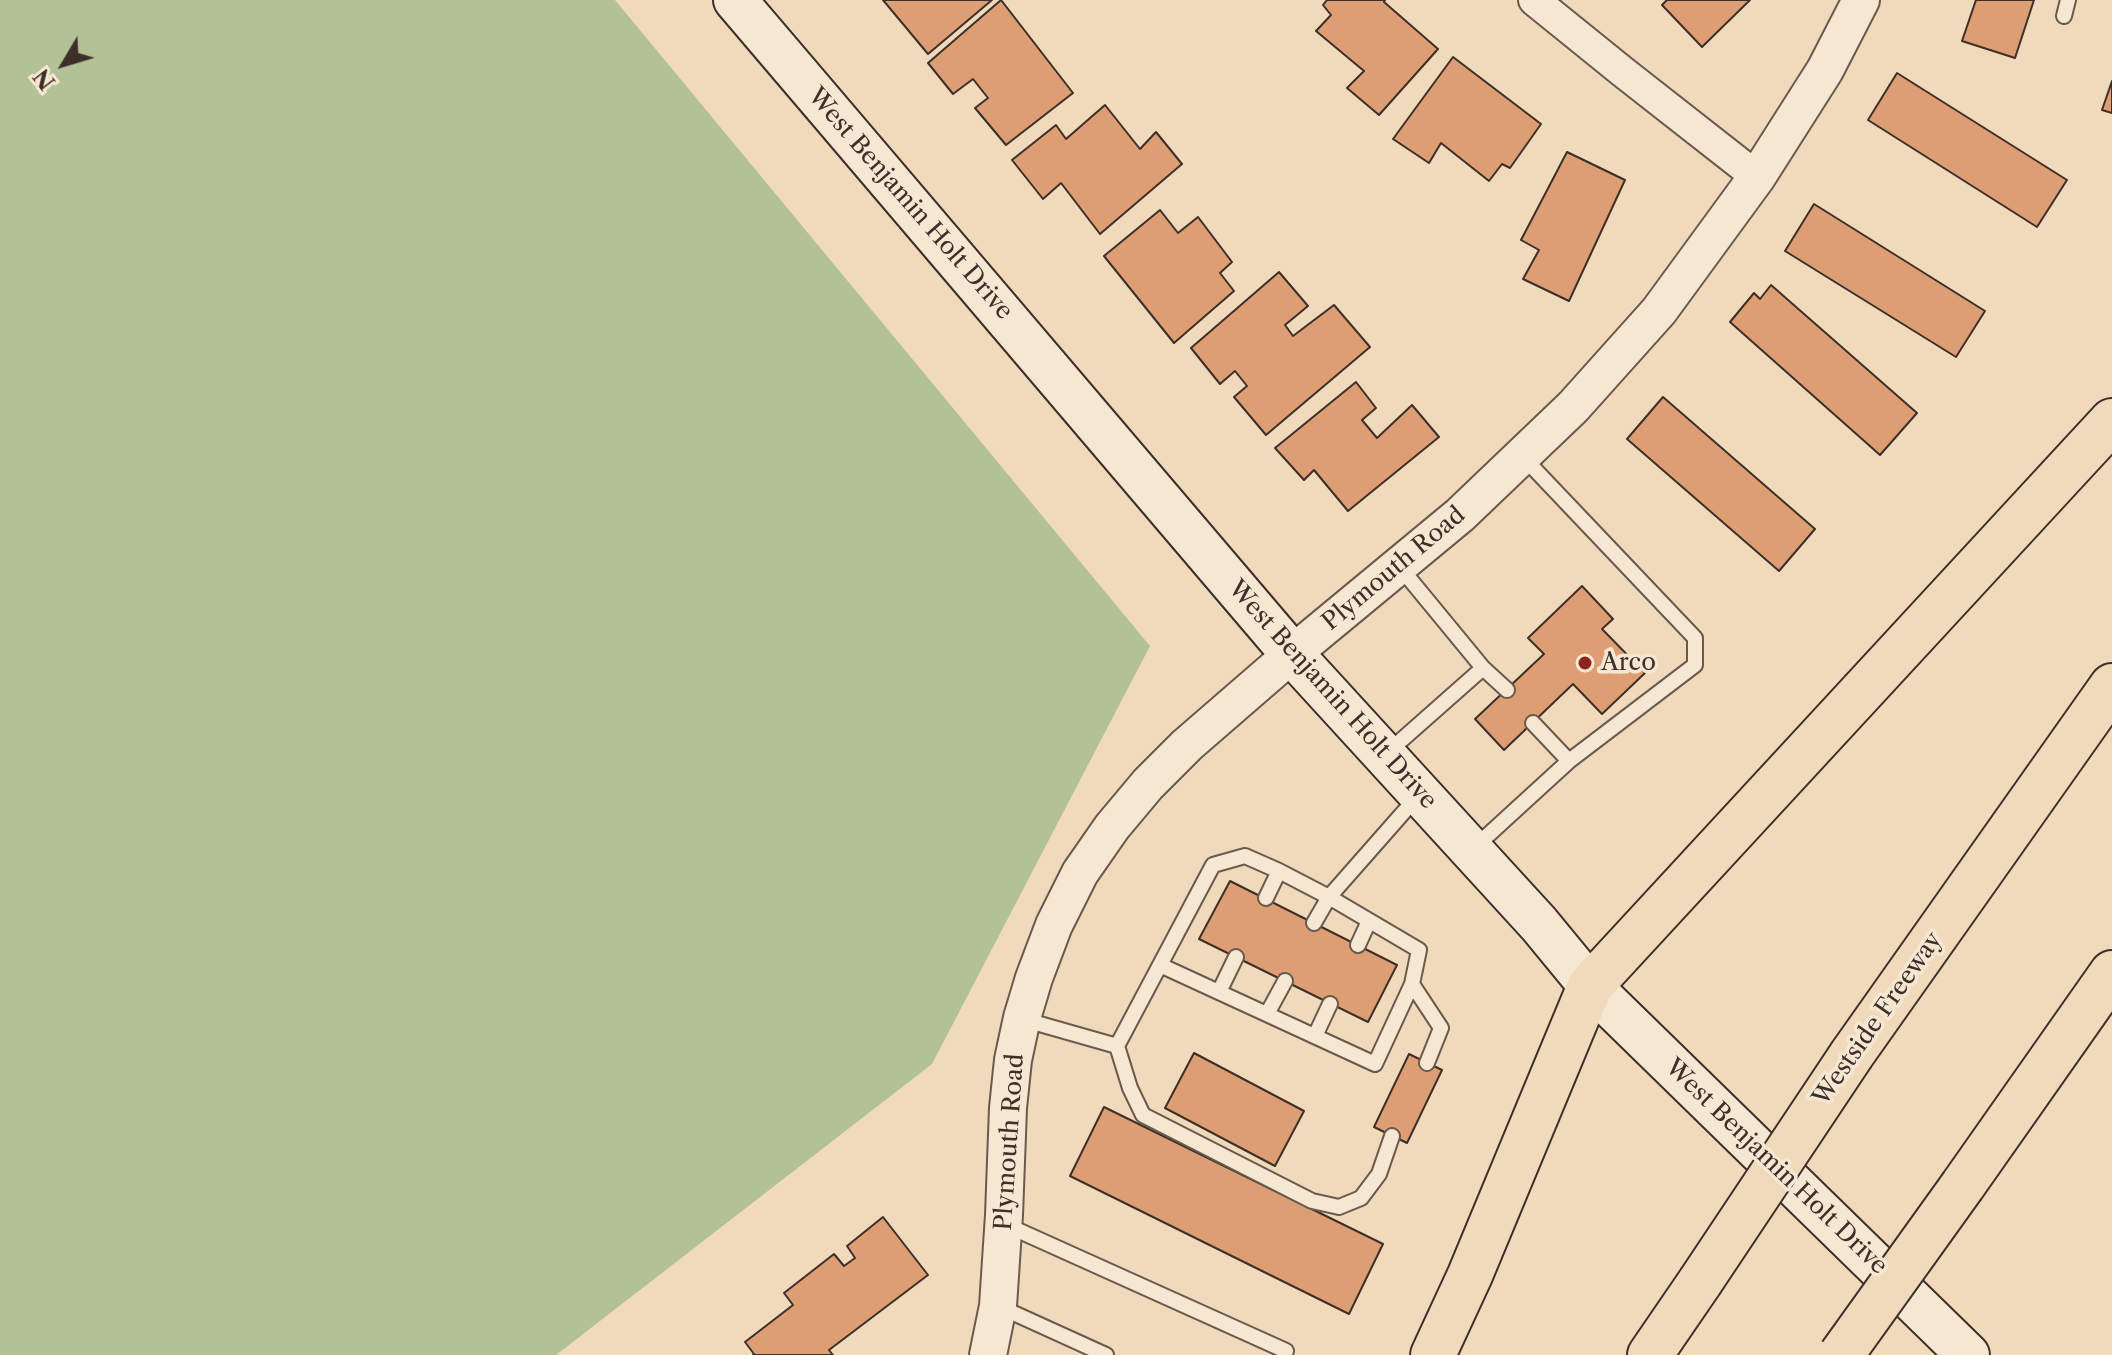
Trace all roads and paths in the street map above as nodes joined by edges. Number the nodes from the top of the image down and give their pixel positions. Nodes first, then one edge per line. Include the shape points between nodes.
1 (735, 0) edge
2 (1534, 0) edge
3 (1861, 0) edge
4 (2068, 0) edge
5 (2064, 16) dead end
6 (1757, 177) junction
7 (2112, 421) edge
8 (1522, 456) junction
9 (1399, 566) junction
10 (1292, 654) junction
11 (1483, 668) junction
12 (2112, 686) edge
13 (1507, 690) dead end
14 (1533, 723) dead end
15 (1384, 755) junction
16 (1569, 761) junction
17 (1420, 795) junction
18 (1471, 850) junction
19 (1279, 871) junction
20 (1329, 897) junction
21 (1266, 898) dead end
22 (1369, 921) junction
23 (1314, 923) dead end
24 (1358, 945) dead end
25 (1236, 957) dead end
26 (1160, 965) junction
27 (2112, 973) edge
28 (1285, 981) dead end
29 (1412, 984) junction
30 (1590, 986) junction
31 (1219, 992) junction
32 (1330, 1004) dead end
33 (1267, 1014) junction
34 (1022, 1018) junction
35 (1315, 1036) junction
36 (1117, 1046) junction
37 (1427, 1063) dead end
38 (1392, 1136) dead end
39 (1004, 1223) junction
40 (998, 1306) junction
41 (1286, 1351) dead end
42 (988, 1355) edge
43 (1106, 1355) edge
44 (1433, 1355) edge
45 (1650, 1355) edge
46 (1841, 1355) edge
47 (1968, 1355) edge

1 - 10 main road, West Benjamin Holt Drive
2 - 6 street
3 - 6 street, Plymouth Road via 1825,70
4 - 5 lane
6 - 8 street, Plymouth Road via 1659,311
7 - 30 highway
8 - 9 street, Plymouth Road
8 - 16 lane via 1695,638 1695,665
9 - 10 street, Plymouth Road
9 - 11 lane
10 - 15 main road, West Benjamin Holt Drive
10 - 34 street, Plymouth Road via 1187,745 1112,827 1080,873 1054,925
11 - 13 lane
11 - 15 lane
12 - 45 highway, Westside Freeway, bridge via 1852,1054
14 - 16 lane
15 - 17 main road, West Benjamin Holt Drive
16 - 18 lane
17 - 18 main road, West Benjamin Holt Drive
17 - 20 lane
18 - 30 main road, West Benjamin Holt Drive
19 - 20 lane
19 - 21 lane
19 - 26 lane via 1245,856 1213,865
20 - 22 lane
20 - 23 lane
22 - 24 lane
22 - 29 lane via 1419,950
25 - 31 lane
26 - 31 lane
26 - 36 lane
27 - 46 highway, bridge
28 - 33 lane
29 - 35 lane via 1375,1064
29 - 37 lane via 1441,1028
30 - 44 highway
30 - 47 main road, West Benjamin Holt Drive
31 - 33 lane
32 - 35 lane
33 - 35 lane
34 - 36 lane
34 - 39 street, Plymouth Road via 1008,1108
36 - 38 lane via 1143,1115 1312,1201 1339,1207 1361,1198 1379,1174
39 - 40 street, Plymouth Road
39 - 41 lane
40 - 42 street, Plymouth Road
40 - 43 lane

